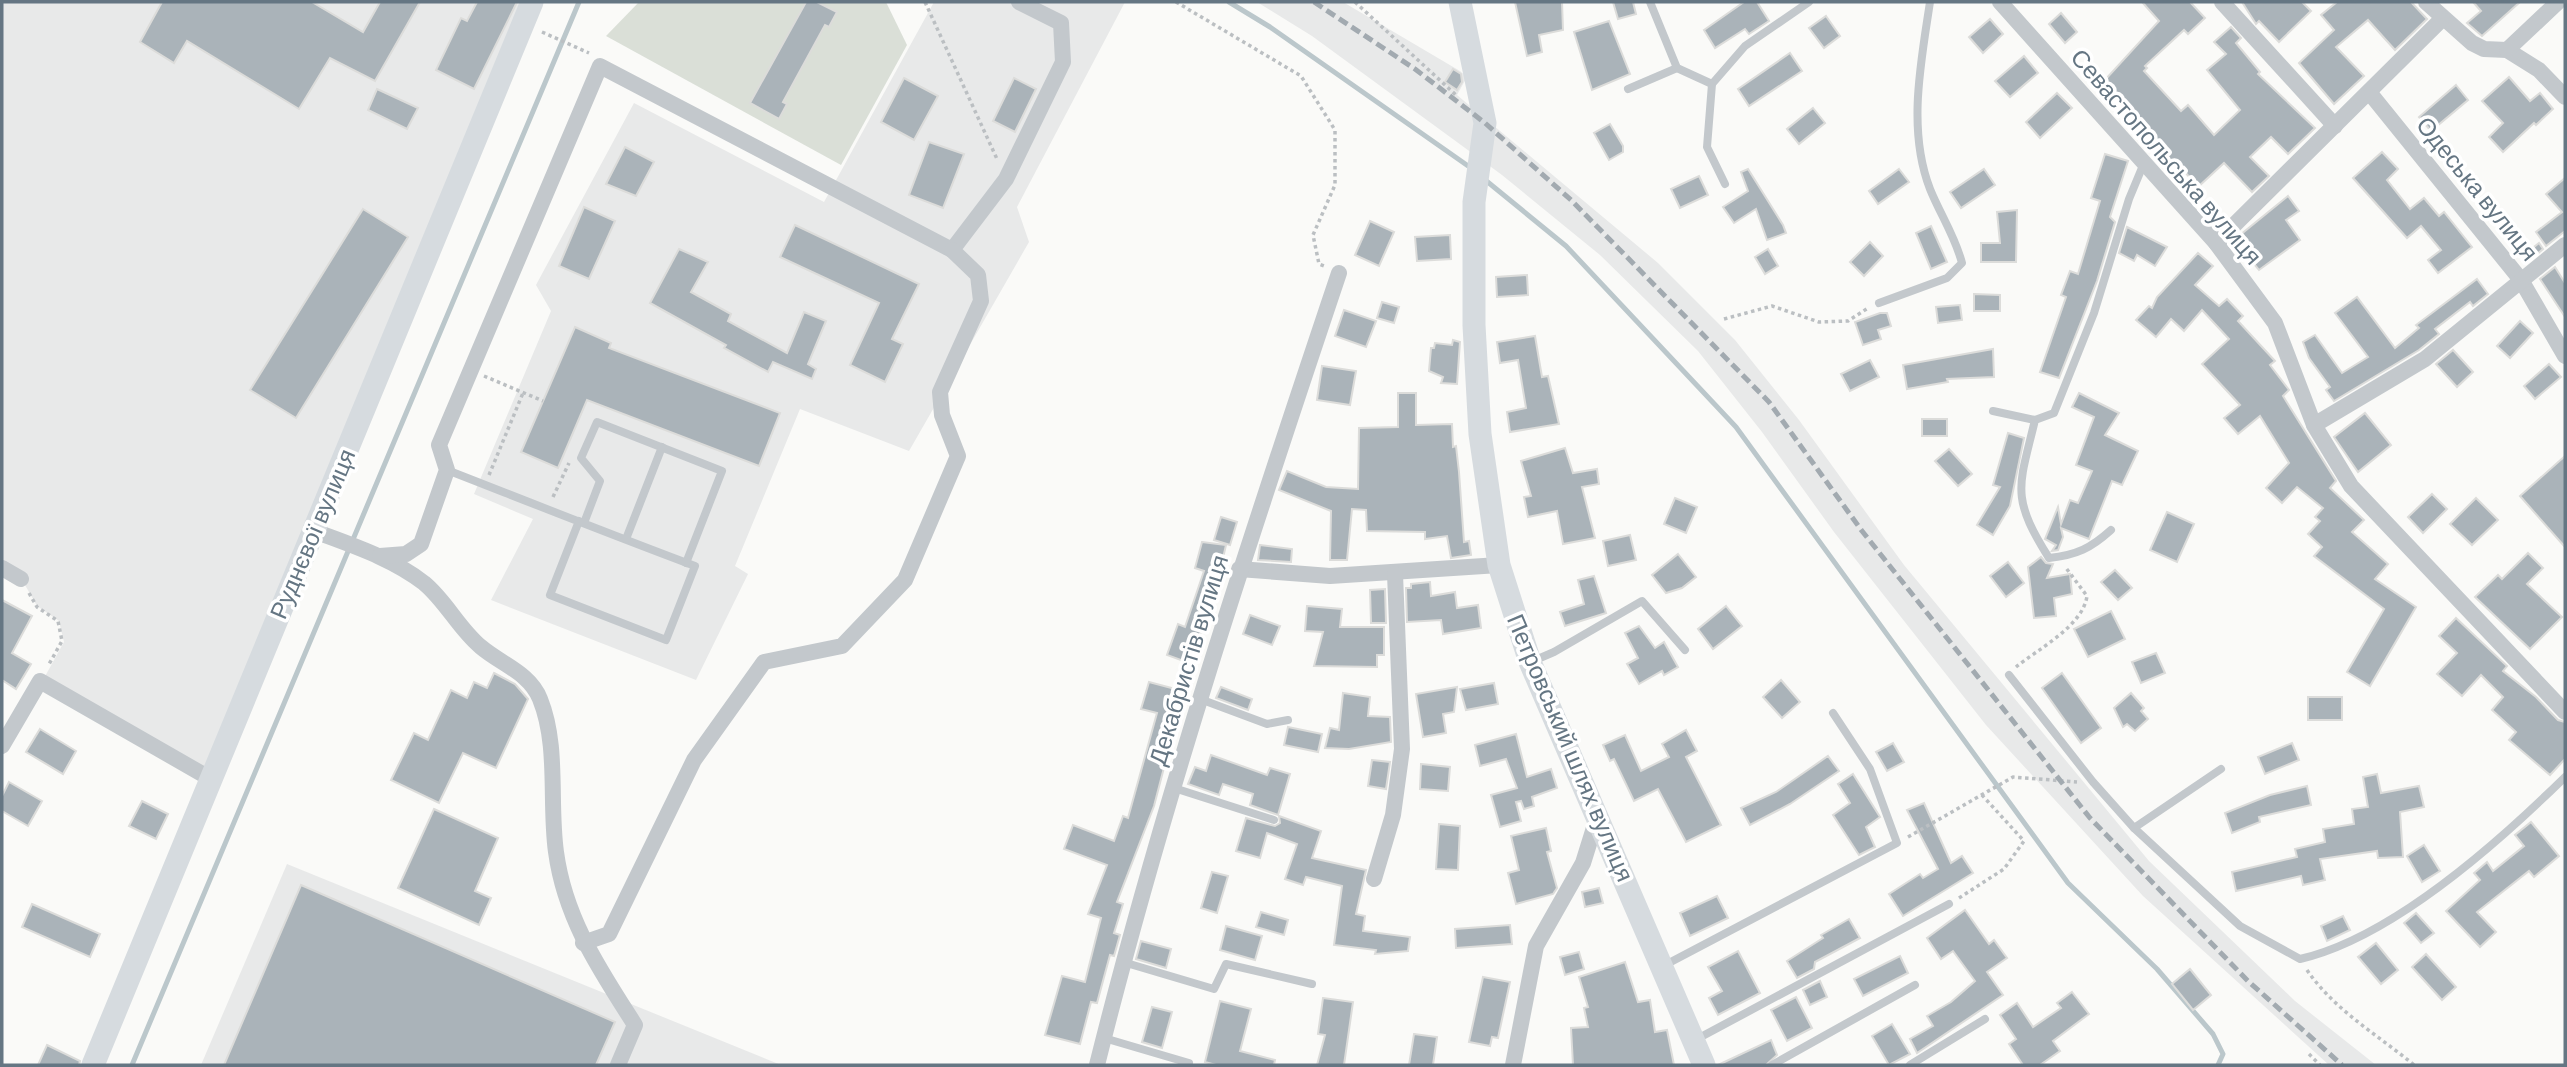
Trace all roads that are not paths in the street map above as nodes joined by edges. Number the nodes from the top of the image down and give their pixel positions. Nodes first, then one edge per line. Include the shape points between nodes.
1 (532, 2) edge
2 (1019, 2) edge
3 (1460, 2) edge
4 (1650, 2) edge
5 (1809, 2) edge
6 (1930, 2) edge
7 (2000, 2) edge
8 (2222, 2) edge
9 (2426, 2) edge
10 (2558, 2) edge
11 (2442, 19) junction
12 (2507, 50) junction
13 (1677, 68) junction
14 (1712, 84) junction
15 (1628, 89) dead end
16 (2369, 92) junction
17 (2565, 97) edge
18 (2335, 126) junction
19 (2144, 163) junction
20 (1725, 184) dead end
21 (2216, 243) junction
22 (2565, 245) edge
23 (952, 250) junction
24 (1339, 273) road end
25 (2521, 280) junction
26 (1879, 303) road end
27 (2565, 356) edge
28 (1993, 411) dead end
29 (2035, 420) junction
30 (2314, 425) junction
31 (662, 447) junction
32 (447, 470) junction
33 (581, 522) junction
34 (2111, 530) dead end
35 (314, 531) junction
36 (626, 539) junction
37 (380, 556) junction
38 (686, 563) junction
39 (1499, 565) junction
40 (2, 568) edge
41 (1239, 569) junction
42 (1395, 574) junction
43 (20, 579) road end
44 (1685, 650) dead end
45 (1530, 662) junction
46 (2009, 675) road end
47 (1200, 699) junction
48 (2565, 712) edge
49 (1833, 713) dead end
50 (1288, 720) dead end
51 (2, 746) edge
52 (2221, 769) dead end
53 (2565, 777) edge
54 (211, 779) junction
55 (1174, 788) junction
56 (1598, 816) junction
57 (1274, 820) dead end
58 (2134, 828) junction
59 (1374, 879) dead end
60 (1949, 904) road end
61 (583, 943) junction
62 (1123, 962) junction
63 (1662, 967) junction
64 (1312, 984) dead end
65 (1915, 985) dead end
66 (1985, 1019) dead end
67 (1104, 1038) junction
68 (1694, 1040) junction
69 (1189, 1063) dead end
70 (93, 1065) edge
71 (618, 1065) edge
72 (1097, 1065) edge
73 (1513, 1065) edge
74 (1704, 1065) edge
75 (1772, 1065) edge
76 (1910, 1065) edge

1 - 35 street, Руднєвої вулиця
2 - 23 street via 1061,23 1063,62 1006,178
3 - 39 street, Петровський шлях вулиця via 1485,123 1474,202 1474,325 1480,434
4 - 13 lane
5 - 14 lane via 1745,46
6 - 26 lane via 1917,128 1929,187 1962,263 1947,278
7 - 19 street, Севастопольська вулиця
8 - 18 street
9 - 11 street
10 - 12 street
11 - 12 street via 2484,50
11 - 16 street
12 - 17 street via 2539,70
13 - 14 lane
13 - 15 lane
14 - 20 lane via 1707,147
16 - 18 street
16 - 25 street, Одеська вулиця
18 - 21 street
19 - 21 street, Севастопольська вулиця
19 - 29 lane via 2094,313 2054,413
21 - 30 street, Севастопольська вулиця via 2275,323
22 - 25 street
23 - 32 street via 600,66 439,444
23 - 61 street via 978,275 981,301 940,392 942,415 958,456 905,580 842,646 764,662 694,760 609,934
24 - 41 street, Декабристів вулиця
25 - 27 street, Одеська вулиця
25 - 30 street via 2425,359
28 - 29 lane
29 - 34 lane via 2019,487 2027,522 2049,558 2076,555
30 - 48 street, Севастопольська вулиця via 2351,486
31 - 33 lane via 597,422 581,458 600,481
31 - 36 lane
31 - 38 lane via 722,471
32 - 33 lane
32 - 37 street via 421,544 406,554
33 - 36 lane
33 - 38 lane via 551,595 666,640 695,566
35 - 37 street
35 - 54 street, Руднєвої вулиця
36 - 38 lane
37 - 61 street via 425,584 480,646 534,686 551,756 556,851
39 - 42 street
39 - 45 street, Петровський шлях вулиця
40 - 43 street
41 - 42 street via 1330,576
41 - 47 street, Декабристів вулиця
42 - 59 street via 1402,749 1393,815
44 - 45 lane via 1642,601
45 - 56 street, Петровський шлях вулиця
46 - 58 lane
47 - 50 lane via 1266,724
47 - 55 street, Декабристів вулиця
49 - 63 lane via 1870,769 1897,843
51 - 54 street via 40,681
52 - 58 lane
53 - 58 lane via 2446,880 2380,925 2328,953 2300,959 2240,926
54 - 70 street, Руднєвої вулиця
55 - 57 lane
55 - 62 street, Декабристів вулиця
56 - 63 street, Петровський шлях вулиця
56 - 73 street via 1583,863 1536,946
60 - 68 lane
61 - 71 street via 635,1025
62 - 64 lane via 1214,989 1226,964
62 - 67 street, Декабристів вулиця
63 - 68 street, Петровський шлях вулиця
65 - 75 lane
66 - 76 lane
67 - 69 lane
67 - 72 street, Декабристів вулиця
68 - 74 street, Петровський шлях вулиця

